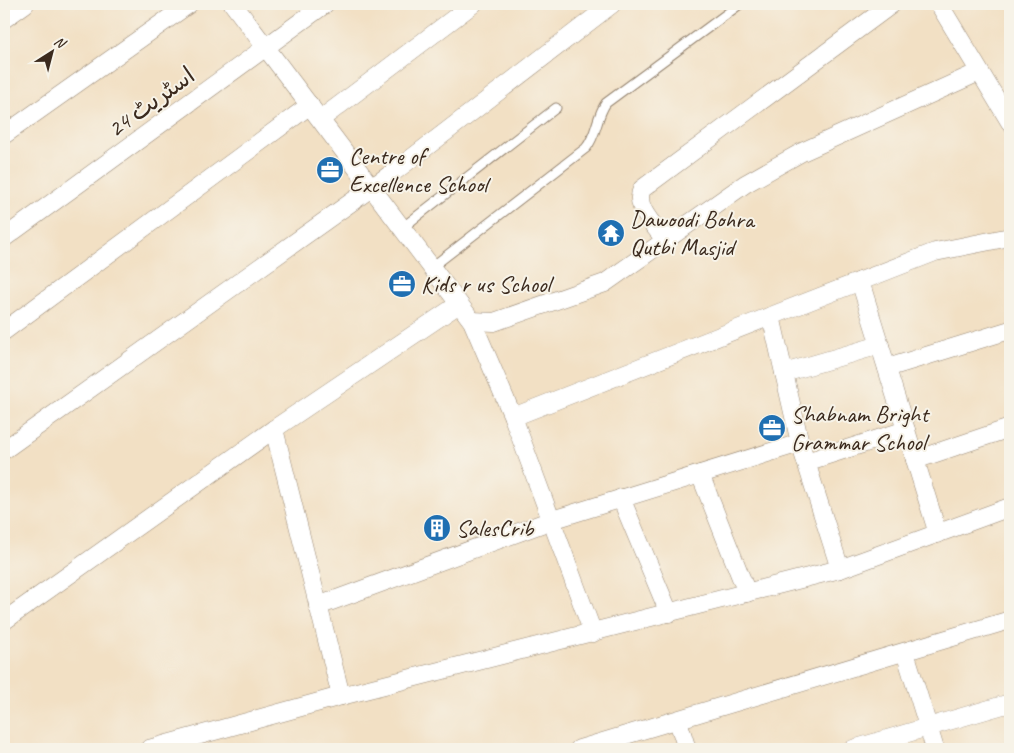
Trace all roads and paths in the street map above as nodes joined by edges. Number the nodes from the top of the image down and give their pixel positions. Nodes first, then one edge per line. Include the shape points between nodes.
1 (25, 4) edge
2 (189, 4) edge
3 (233, 4) edge
4 (325, 4) edge
5 (472, 4) edge
6 (612, 4) edge
7 (740, 4) edge
8 (892, 4) edge
9 (939, 4) edge
10 (4, 19) edge
11 (267, 47) junction
12 (979, 72) junction
13 (310, 104) junction
14 (556, 108) dead end
15 (321, 119) junction
16 (1010, 122) edge
17 (4, 135) edge
18 (372, 187) junction
19 (402, 228) junction
20 (1010, 237) edge
21 (4, 238) edge
22 (666, 241) junction
23 (432, 267) junction
24 (860, 281) junction
25 (459, 304) junction
26 (771, 316) junction
27 (472, 321) junction
28 (1010, 330) edge
29 (4, 331) edge
30 (880, 345) junction
31 (887, 368) junction
32 (784, 374) junction
33 (513, 417) junction
34 (1010, 428) edge
35 (274, 429) junction
36 (906, 430) junction
37 (800, 443) junction
38 (4, 450) edge
39 (915, 460) junction
40 (806, 462) junction
41 (700, 474) junction
42 (621, 498) junction
43 (1010, 507) edge
44 (552, 520) junction
45 (938, 534) junction
46 (840, 569) junction
47 (747, 593) junction
48 (318, 606) junction
49 (668, 613) junction
50 (1010, 620) edge
51 (4, 621) edge
52 (593, 633) junction
53 (904, 652) junction
54 (341, 696) junction
55 (1010, 702) edge
56 (678, 721) junction
57 (928, 727) junction
58 (148, 749) edge
59 (579, 749) edge
60 (687, 749) edge
61 (853, 749) edge
62 (935, 749) edge

1 - 10 street
2 - 17 street
3 - 11 street
4 - 11 street, اسٹریٹ 24
5 - 15 street
6 - 18 street
7 - 23 lane via 606,103 586,148
8 - 22 street via 642,189 638,196 639,204
9 - 12 street
11 - 13 street
11 - 21 street, اسٹریٹ 24
12 - 16 street
12 - 22 street via 802,152 745,184
13 - 15 street
13 - 29 street
14 - 19 lane
15 - 18 street
18 - 19 street
18 - 38 street
19 - 23 street
20 - 24 street via 935,252
22 - 27 street via 605,283 494,322
23 - 25 street
24 - 26 street
24 - 30 street
25 - 27 street
25 - 35 street
26 - 32 street
26 - 33 street
27 - 33 street
28 - 31 street
30 - 31 street
30 - 32 street
31 - 36 street
32 - 37 street
33 - 44 street
34 - 39 street
35 - 48 street
35 - 51 street
36 - 39 street
36 - 40 street
37 - 40 street
37 - 41 street
39 - 45 street
40 - 46 street
41 - 42 street
41 - 47 street
42 - 44 street
42 - 49 street
43 - 45 street
44 - 48 street
44 - 52 street
45 - 46 street
46 - 47 street
47 - 49 street
48 - 54 street
49 - 52 street
50 - 53 street
52 - 54 street
53 - 56 street
53 - 57 street
54 - 58 street
55 - 57 street
56 - 59 street
56 - 60 street
57 - 61 street
57 - 62 street

